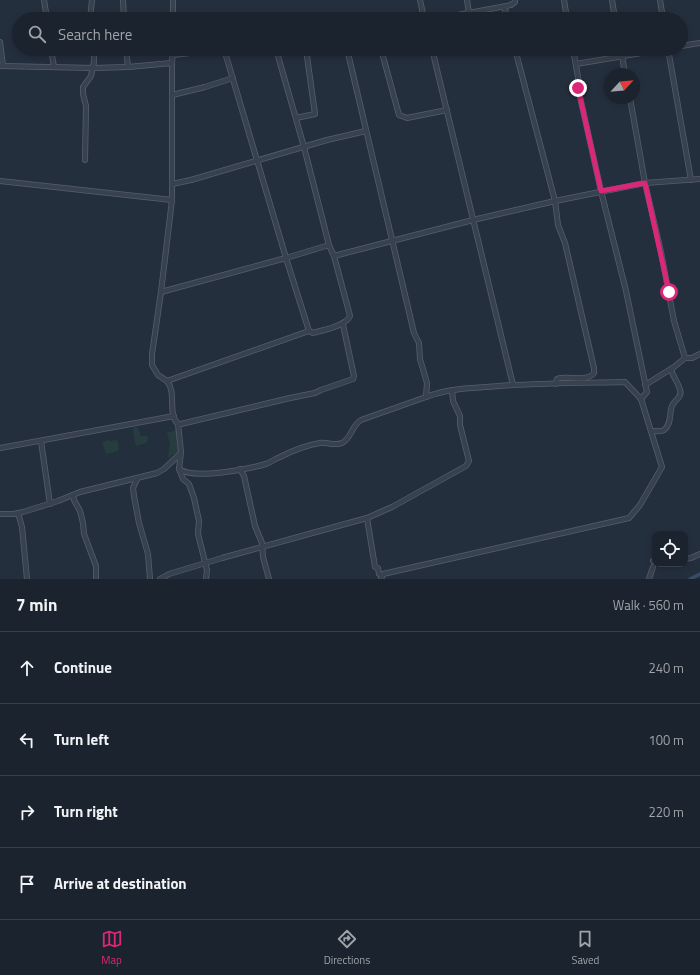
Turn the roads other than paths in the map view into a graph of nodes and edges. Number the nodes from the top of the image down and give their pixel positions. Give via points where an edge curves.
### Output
1 (44, 0) edge
2 (92, 0) edge
3 (123, 0) edge
4 (173, 0) edge
5 (420, 0) edge
6 (467, 0) edge
7 (515, 0) edge
8 (564, 0) edge
9 (612, 0) edge
10 (660, 0) edge
11 (504, 6) junction
12 (46, 12) edge
13 (91, 12) edge
14 (124, 12) edge
15 (173, 12) edge
16 (423, 12) edge
17 (469, 12) edge
18 (474, 12) edge
19 (506, 12) edge
20 (566, 12) edge
21 (614, 12) edge
22 (662, 12) edge
23 (0, 42) edge
24 (700, 43) edge
25 (688, 45) edge
26 (52, 56) edge
27 (94, 56) edge
28 (127, 56) edge
29 (173, 56) edge
30 (226, 56) edge
31 (278, 56) edge
32 (307, 56) edge
33 (349, 56) edge
34 (384, 56) edge
35 (434, 56) edge
36 (517, 56) edge
37 (574, 56) edge
38 (622, 56) joint
39 (669, 56) edge
40 (172, 63) junction
41 (576, 64) junction
42 (2, 66) edge
43 (54, 67) junction
44 (128, 67) junction
45 (93, 68) junction
46 (624, 68) edge
47 (232, 78) junction
48 (172, 95) junction
49 (631, 104) edge
50 (447, 110) junction
51 (296, 118) junction
52 (366, 131) junction
53 (304, 147) junction
54 (85, 160) dead end
55 (257, 161) junction
56 (700, 179) edge
57 (691, 180) junction
58 (0, 181) edge
59 (645, 183) junction
60 (172, 184) junction
61 (601, 191) junction
62 (172, 200) junction
63 (554, 201) junction
64 (473, 220) junction
65 (392, 241) junction
66 (329, 245) junction
67 (334, 256) junction
68 (286, 258) junction
69 (161, 292) junction
70 (343, 325) dead end
71 (309, 331) junction
72 (700, 354) edge
73 (685, 358) junction
74 (671, 369) junction
75 (167, 381) junction
76 (556, 384) junction
77 (513, 385) junction
78 (645, 385) junction
79 (452, 390) junction
80 (426, 397) junction
81 (641, 399) junction
82 (174, 416) junction
83 (178, 424) junction
84 (651, 431) junction
85 (41, 441) junction
86 (0, 448) edge
87 (180, 454) junction
88 (179, 469) junction
89 (240, 469) junction
90 (137, 479) junction
91 (73, 494) junction
92 (50, 504) junction
93 (18, 513) junction
94 (0, 514) edge
95 (367, 518) junction
96 (263, 546) junction
97 (700, 554) edge
98 (688, 558) edge
99 (206, 564) junction
100 (653, 567) dead end
101 (382, 578) edge
102 (28, 579) edge
103 (96, 579) edge
104 (150, 579) edge
105 (160, 579) edge
106 (206, 579) edge
107 (269, 579) edge
108 (649, 579) edge

1 - 12 street
2 - 13 street
3 - 14 street
4 - 15 street
5 - 16 street
6 - 17 street
7 - 11 street via 511,5
8 - 20 street
9 - 21 street
10 - 22 street
11 - 18 street
11 - 19 street
23 - 42 street
24 - 25 street
26 - 43 street
27 - 45 street
28 - 44 street
29 - 40 street
30 - 47 street
31 - 51 street
32 - 51 street via 315,114
33 - 52 street
34 - 50 street via 398,114 401,117 408,118
35 - 50 street
36 - 63 street
37 - 41 street
38 - 41 street
38 - 46 street
39 - 57 street
40 - 44 street
40 - 48 street
41 - 61 street via 578,88
42 - 43 street
43 - 45 street
44 - 45 street
45 - 54 street via 83,87 86,106
47 - 48 street
47 - 55 street
48 - 60 street
49 - 59 street
50 - 64 street
51 - 53 street
52 - 53 street
52 - 65 street
53 - 55 street
53 - 66 street
55 - 60 street
55 - 68 street
56 - 57 street
57 - 59 street
58 - 62 street
59 - 61 street
59 - 73 street via 674,321
60 - 62 street
61 - 63 street
61 - 78 street via 626,291
62 - 69 street
63 - 64 street
63 - 76 street via 594,373 589,377 559,378
64 - 65 street
64 - 77 street
65 - 67 street
65 - 80 street via 414,334 419,343 420,359 427,383
66 - 67 street
66 - 68 street
67 - 71 street via 349,320 313,333
68 - 69 street
68 - 71 street
69 - 75 street via 152,365 158,375
70 - 83 street via 353,379 315,394
71 - 75 street
72 - 73 street
73 - 74 street
74 - 78 street
74 - 84 street via 681,391 680,396 672,404 669,422 665,428 662,431
75 - 82 street via 173,400
76 - 77 street
76 - 81 street via 625,382
77 - 79 street
78 - 81 street via 647,392
79 - 80 street
79 - 95 street via 469,463 433,485
80 - 89 street via 357,423 340,444 321,443 287,453 266,464
81 - 84 street
82 - 83 street
82 - 85 street
83 - 87 street
84 - 101 street via 662,467 640,505 628,518 383,574
85 - 86 street
85 - 92 street
87 - 88 street
87 - 90 street via 164,469
88 - 89 street via 187,473 200,474
88 - 99 street via 194,498 199,521 198,534
89 - 96 street
90 - 91 street
90 - 104 street via 133,488 134,496 148,554
91 - 92 street
91 - 103 street via 96,566
92 - 93 street
93 - 94 street
93 - 102 street
95 - 96 street
95 - 101 street via 376,567
96 - 99 street
96 - 107 street
97 - 98 street
99 - 105 street
99 - 106 street
100 - 108 street

